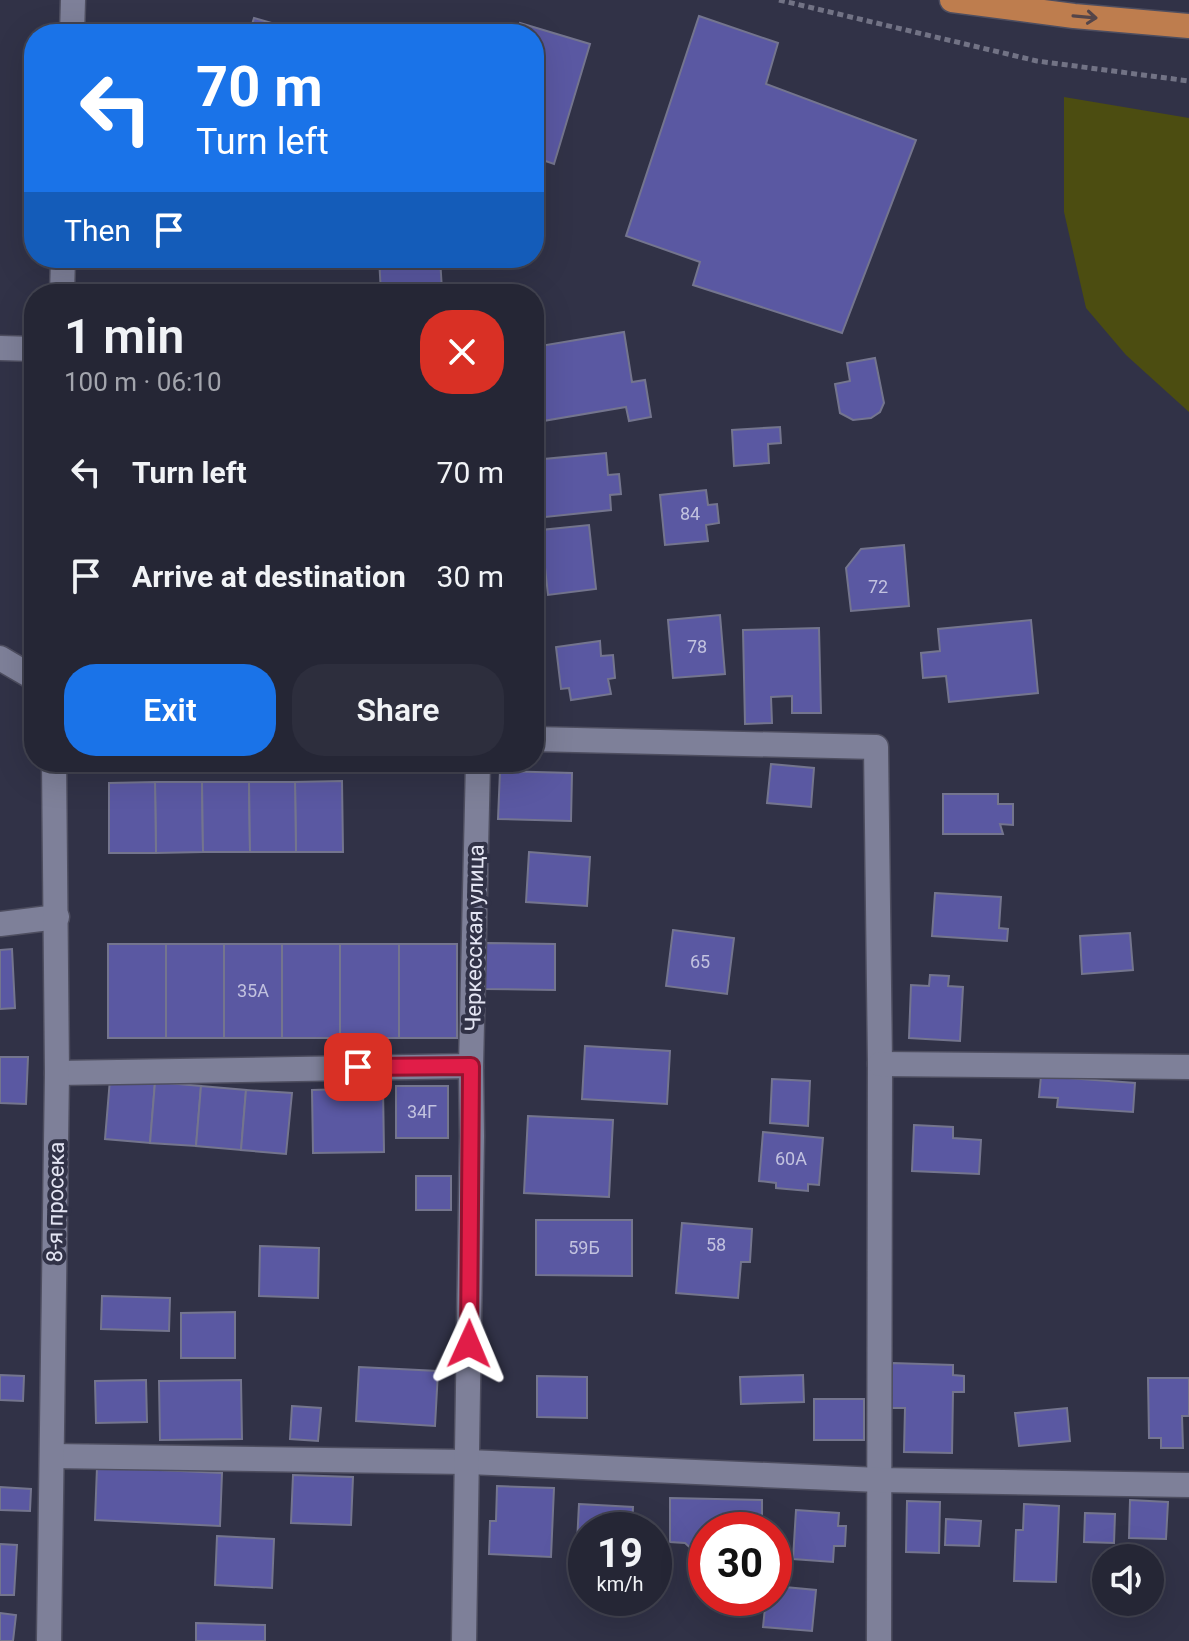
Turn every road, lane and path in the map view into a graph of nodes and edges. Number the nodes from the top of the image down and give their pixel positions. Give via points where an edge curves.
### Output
1 (73, 0) edge
2 (779, 0) edge
3 (952, 0) edge
4 (72, 24) edge
5 (1189, 26) edge
6 (1189, 81) edge
7 (0, 348) edge
8 (24, 349) edge
9 (0, 658) edge
10 (24, 672) edge
11 (544, 739) edge
12 (54, 772) edge
13 (478, 772) edge
14 (57, 917) junction
15 (0, 924) edge
16 (880, 1064) junction
17 (471, 1066) junction
18 (1189, 1067) edge
19 (57, 1073) junction
20 (52, 1456) junction
21 (468, 1462) junction
22 (879, 1480) junction
23 (1189, 1485) edge
24 (49, 1641) edge
25 (464, 1641) edge
26 (879, 1641) edge

1 - 4 street
2 - 6 path via 1037,61
3 -> 5 main road
7 - 8 street
9 - 10 street
11 - 16 street via 876,747
12 - 14 street, 8-я просека
13 - 17 street, Черкесская улица
14 - 15 street
14 - 19 street, 8-я просека
16 - 18 street
16 - 22 street
17 - 19 street
17 - 21 street, Черкесская улица
19 - 20 street, 8-я просека
20 - 21 street
20 - 24 street, 8-я просека
21 - 22 street
21 - 25 street, Черкесская улица
22 - 23 street
22 - 26 street

